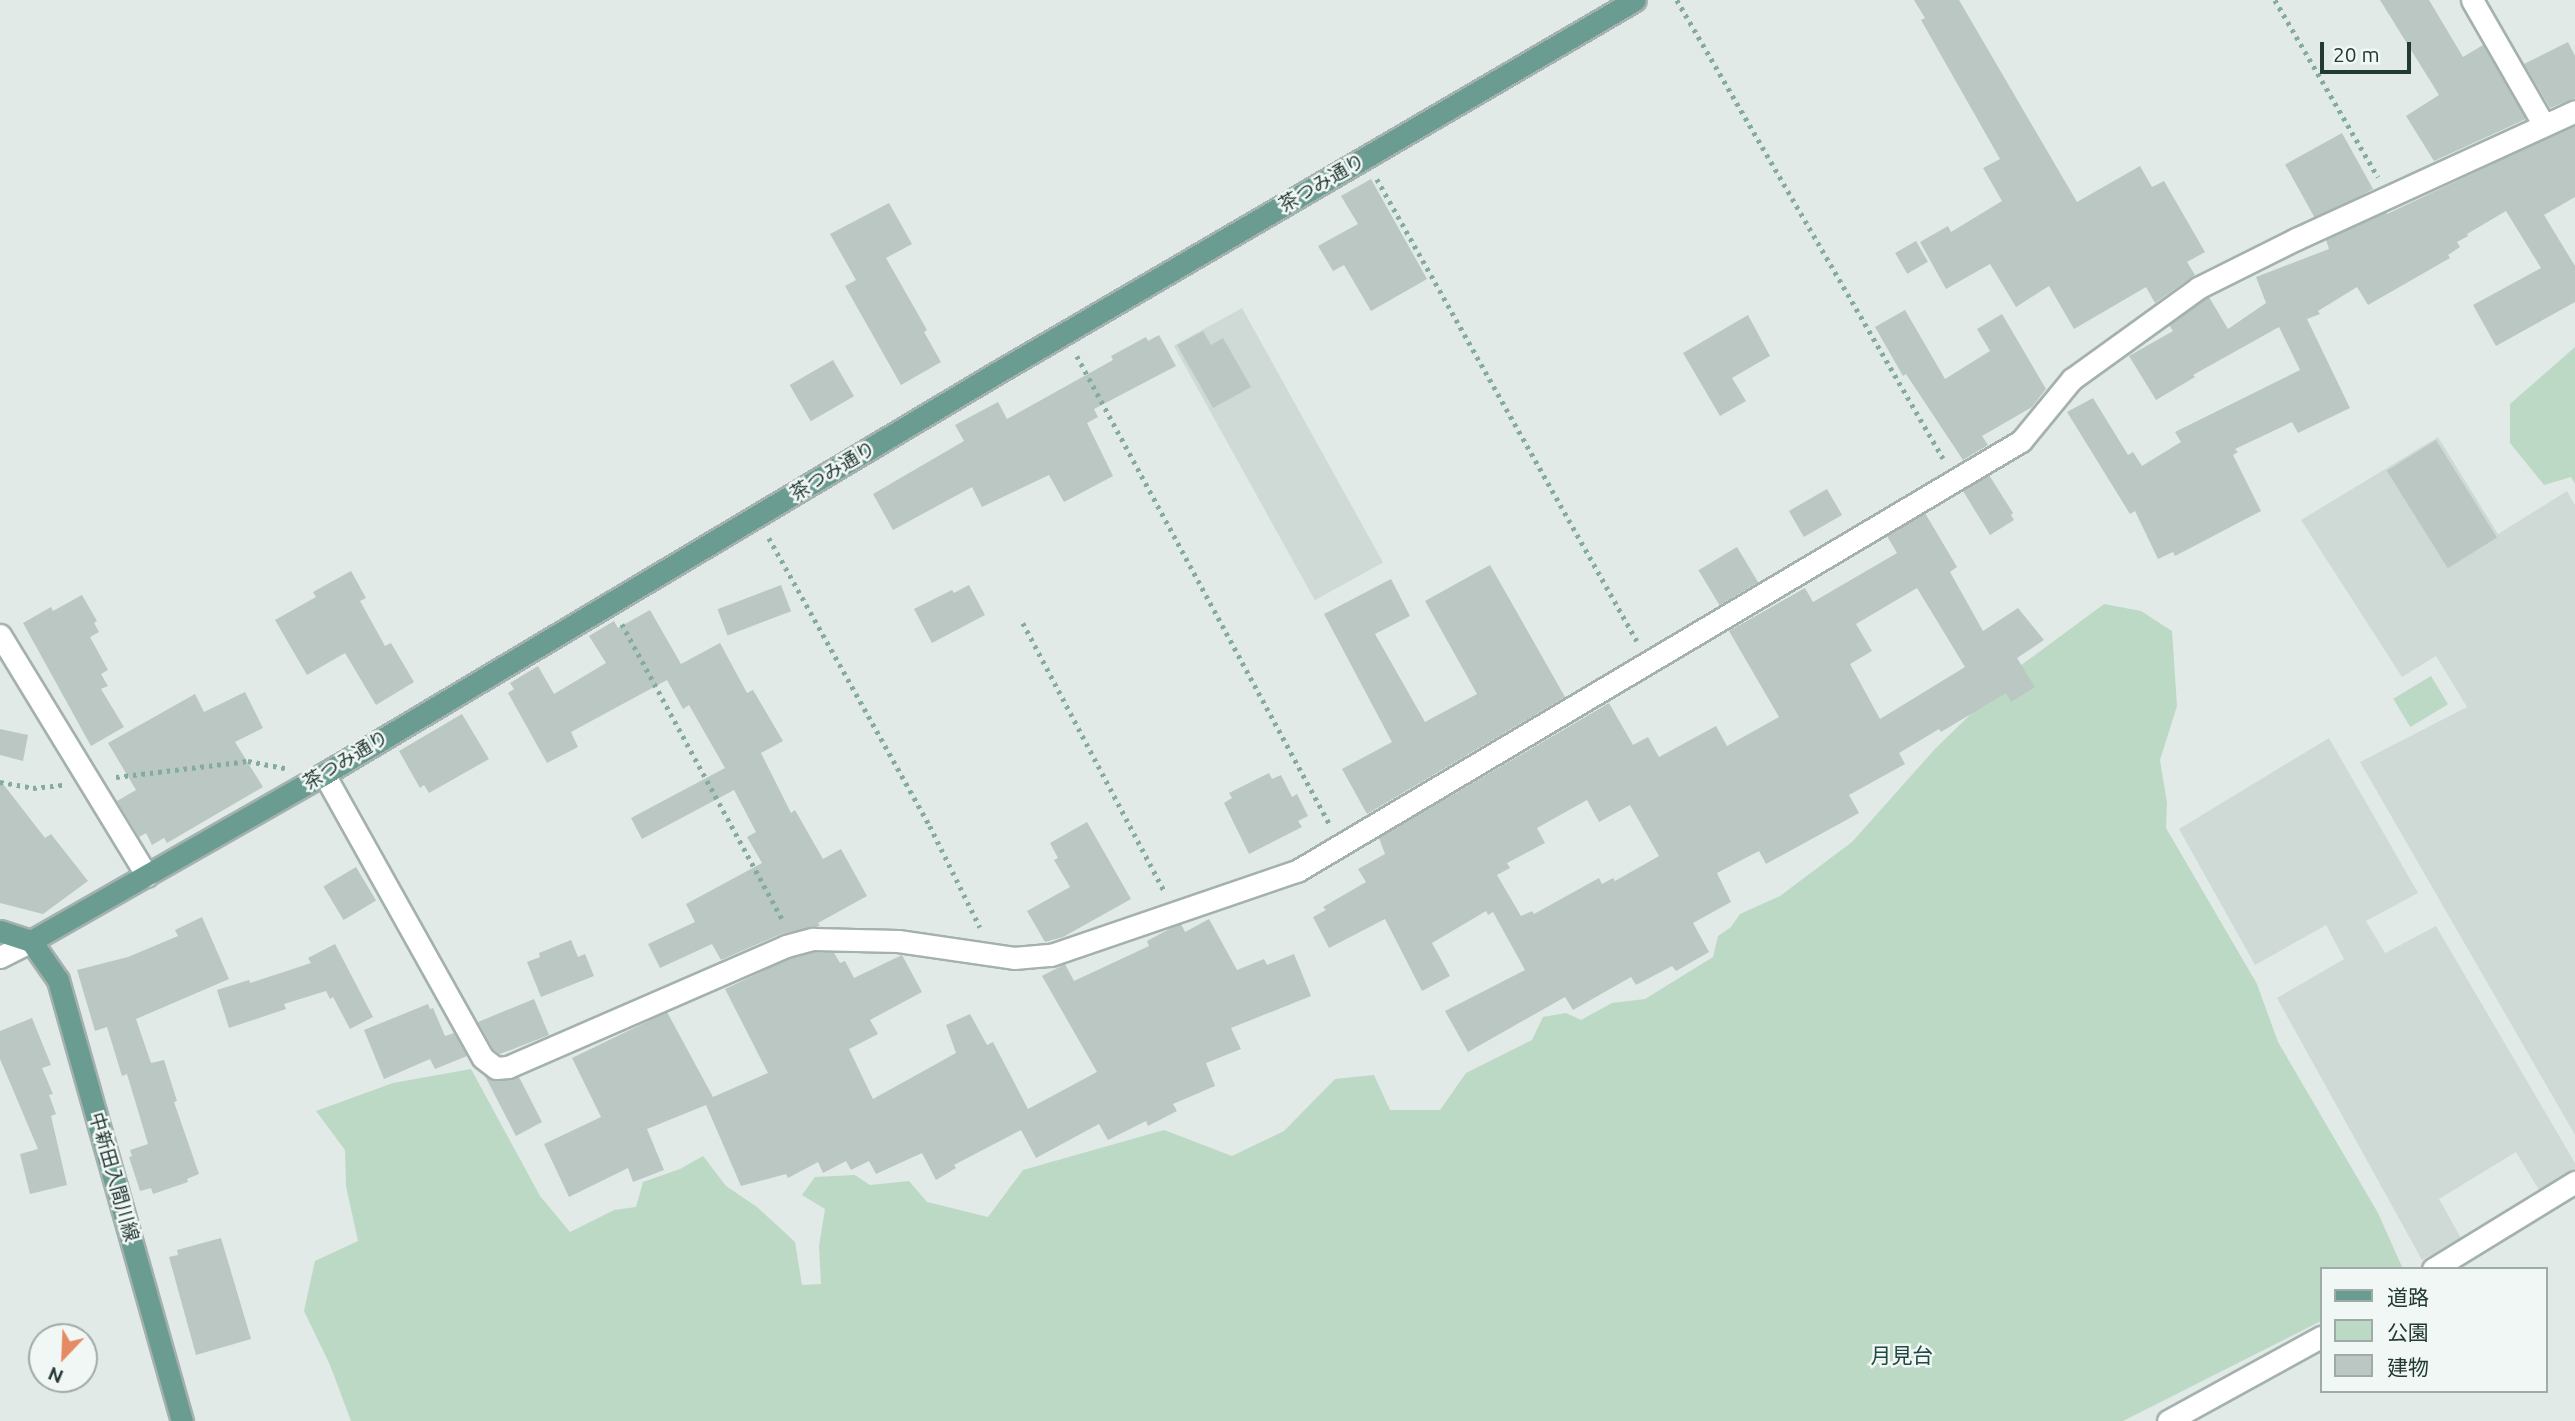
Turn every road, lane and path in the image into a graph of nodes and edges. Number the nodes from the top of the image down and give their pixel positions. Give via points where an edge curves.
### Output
1 (1635, 0) edge
2 (1677, 0) edge
3 (2275, 0) edge
4 (2472, 0) edge
5 (2575, 111) edge
6 (2544, 124) junction
7 (1364, 158) junction
8 (2389, 195) junction
9 (1065, 333) junction
10 (1955, 480) junction
11 (757, 516) junction
12 (610, 603) junction
13 (1023, 623) dead end
14 (0, 635) edge
15 (1649, 664) junction
16 (324, 774) junction
17 (0, 782) edge
18 (92, 782) junction
19 (1340, 845) junction
20 (147, 876) junction
21 (1176, 913) junction
22 (0, 931) edge
23 (31, 941) junction
24 (796, 943) junction
25 (998, 956) junction
26 (0, 957) edge
27 (2575, 1182) edge
28 (2436, 1267) edge
29 (2320, 1338) edge
30 (182, 1421) edge
31 (2168, 1421) edge

1 - 7 main road, 茶つみ通り
2 - 10 path
3 - 8 path
4 - 6 street
5 - 6 street
6 - 8 street
7 - 9 main road, 茶つみ通り
7 - 15 path
8 - 10 street via 2198,288 2072,379 2021,441
9 - 11 main road, 茶つみ通り
9 - 19 path
10 - 15 street
11 - 12 main road, 茶つみ通り
11 - 25 path
12 - 16 main road, 茶つみ通り
12 - 24 path
13 - 21 path
14 - 18 street
15 - 19 street
16 - 18 path via 248,761
16 - 20 main road, 茶つみ通り
16 - 24 street via 483,1058 496,1068 508,1067
17 - 18 path via 33,788
18 - 20 street
19 - 21 street via 1297,871
20 - 23 main road, 茶つみ通り
21 - 25 street via 1051,955
22 - 23 main road
23 - 26 street
23 - 30 main road, 中新田入間川線 via 58,980
24 - 25 street via 850,938 898,941
27 - 28 street
29 - 31 street

